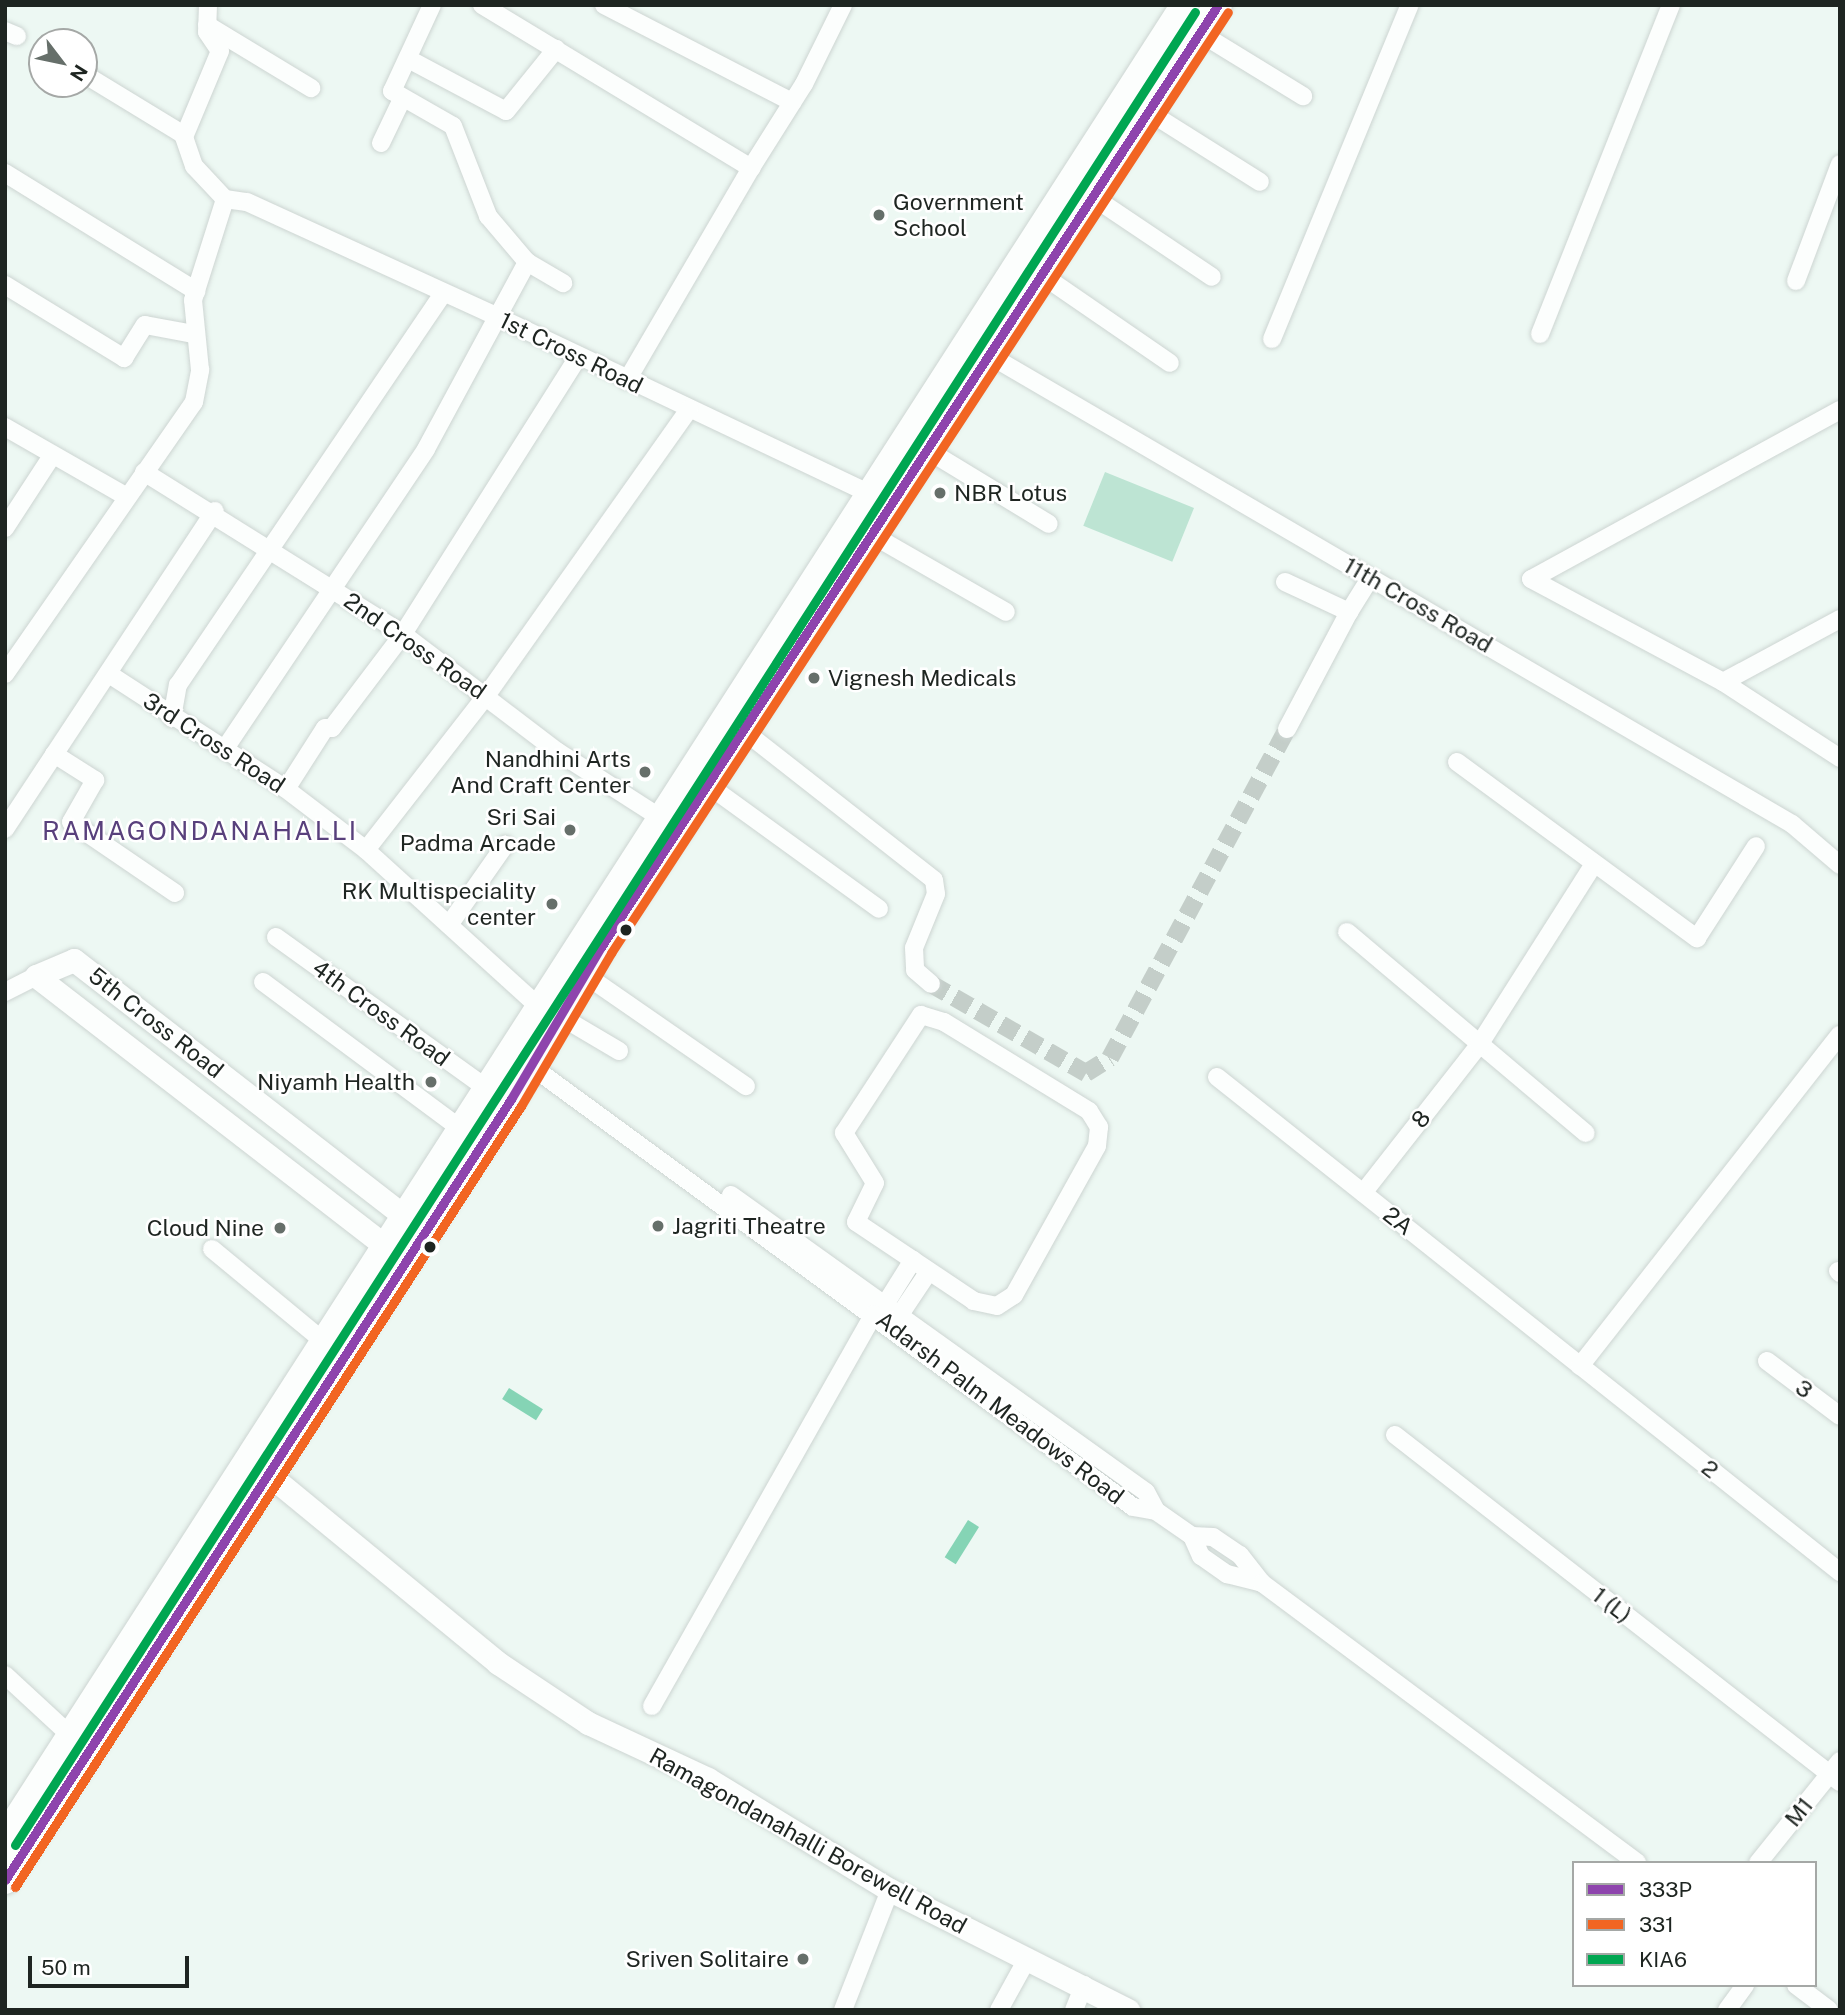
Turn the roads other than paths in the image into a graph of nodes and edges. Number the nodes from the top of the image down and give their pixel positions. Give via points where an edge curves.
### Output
1 (208, 5) edge
2 (432, 5) edge
3 (482, 5) edge
4 (604, 5) edge
5 (843, 5) edge
6 (1185, 5) edge
7 (1218, 5) edge
8 (1410, 5) edge
9 (1671, 5) edge
10 (208, 25) junction
11 (1200, 33) junction
12 (556, 49) junction
13 (414, 62) dead end
14 (98, 83) edge
15 (311, 88) dead end
16 (1303, 96) dead end
17 (402, 100) junction
18 (792, 102) junction
19 (1149, 112) junction
20 (184, 135) junction
21 (381, 144) dead end
22 (1840, 164) edge
23 (751, 167) junction
24 (5, 173) edge
25 (1260, 182) dead end
26 (1093, 197) junction
27 (225, 199) junction
28 (527, 262) junction
29 (1042, 275) junction
30 (1212, 278) dead end
31 (1796, 281) dead end
32 (562, 283) dead end
33 (5, 285) edge
34 (196, 291) junction
35 (442, 295) junction
36 (500, 318) junction
37 (194, 334) junction
38 (1540, 334) dead end
39 (1272, 339) dead end
40 (989, 355) junction
41 (579, 356) junction
42 (1170, 363) dead end
43 (627, 380) junction
44 (689, 410) junction
45 (1840, 410) edge
46 (5, 427) edge
47 (929, 451) junction
48 (52, 456) junction
49 (144, 472) junction
50 (870, 492) junction
51 (127, 498) junction
52 (894, 507) junction
53 (215, 511) junction
54 (1049, 524) dead end
55 (5, 528) edge
56 (874, 536) junction
57 (274, 549) junction
58 (1370, 578) junction
59 (1285, 582) dead end
60 (332, 588) junction
61 (1006, 612) dead end
62 (1349, 612) junction
63 (1840, 619) edge
64 (403, 634) junction
65 (5, 674) edge
66 (112, 676) junction
67 (1723, 682) junction
68 (486, 696) junction
69 (172, 718) junction
70 (1287, 729) tunnel mouth
71 (744, 731) junction
72 (224, 750) junction
73 (54, 754) junction
74 (1840, 758) edge
75 (1457, 762) dead end
76 (708, 785) junction
77 (286, 789) junction
78 (669, 823) junction
79 (5, 830) edge
80 (505, 845) dead end
81 (1756, 846) dead end
82 (366, 850) junction
83 (1594, 864) junction
84 (1840, 865) edge
85 (175, 894) dead end
86 (879, 909) dead end
87 (449, 925) junction
88 (1347, 932) dead end
89 (276, 937) dead end
90 (592, 941) junction
91 (584, 974) junction
92 (36, 976) junction
93 (263, 982) dead end
94 (931, 984) tunnel mouth
95 (5, 992) edge
96 (537, 1005) junction
97 (569, 1022) dead end
98 (1840, 1035) edge
99 (1479, 1045) junction
100 (619, 1051) dead end
101 (521, 1054) junction
102 (1217, 1077) dead end
103 (746, 1086) dead end
104 (486, 1088) junction
105 (461, 1129) junction
106 (1586, 1133) dead end
107 (1363, 1193) junction
108 (403, 1215) junction
109 (384, 1245) junction
110 (212, 1249) dead end
111 (913, 1260) junction
112 (929, 1271) junction
113 (887, 1310) junction
114 (322, 1340) junction
115 (1767, 1361) dead end
116 (1580, 1366) junction
117 (1840, 1416) edge
118 (1395, 1435) dead end
119 (268, 1474) junction
120 (1156, 1511) junction
121 (1840, 1572) edge
122 (5, 1675) edge
123 (652, 1706) dead end
124 (70, 1735) junction
125 (1836, 1773) edge
126 (5, 1838) edge
127 (1634, 1861) edge
128 (1760, 1861) edge
129 (5, 1880) edge
130 (890, 1890) junction
131 (1026, 1961) junction
132 (1084, 1985) junction
133 (1744, 1987) edge
134 (1799, 1987) edge
135 (843, 2010) edge
136 (999, 2010) edge
137 (1074, 2010) edge
138 (1128, 2010) edge
139 (1727, 2010) edge
140 (1829, 2010) edge

1 - 10 street
2 - 17 street via 391,83
3 - 12 street
4 - 18 street
5 - 18 street
6 - 50 main road
7 - 11 main road
8 - 39 street
9 - 38 street
10 - 15 street
10 - 20 street via 220,51
11 - 16 street
11 - 19 main road
12 - 13 street via 506,111
12 - 23 street
14 - 20 street
17 - 21 street
17 - 28 street via 457,131 488,216
18 - 23 street
19 - 25 street
19 - 26 main road
20 - 27 street via 194,166
22 - 31 street
23 - 43 street
24 - 34 street
26 - 29 main road
26 - 30 street
27 - 34 street
27 - 35 street, 1st Cross Road via 247,202
28 - 32 street
28 - 36 street
29 - 40 main road
29 - 42 street
33 - 37 street via 124,358 145,325
34 - 37 street
35 - 36 street, 1st Cross Road
35 - 57 street
36 - 41 street, 1st Cross Road
36 - 60 street via 426,449
37 - 49 street via 200,370 194,402
40 - 47 main road
40 - 58 street, 11th Cross Road
41 - 43 street, 1st Cross Road
41 - 64 street
43 - 44 street, 1st Cross Road
44 - 50 street, 1st Cross Road
44 - 68 street
45 - 67 street via 1531,579
46 - 48 street
47 - 52 main road
47 - 54 street
48 - 51 street
48 - 55 street
49 - 51 street
49 - 53 street, 2nd Cross Road
50 - 52 street, 1st Cross Road
50 - 78 main road
51 - 65 street
52 - 56 main road
53 - 57 street, 2nd Cross Road
53 - 66 street
56 - 61 street
56 - 71 main road
57 - 60 street, 2nd Cross Road
57 - 69 street via 177,685
58 - 62 street
58 - 84 street, 11th Cross Road via 1792,824
59 - 62 street
60 - 64 street, 2nd Cross Road
60 - 72 street
62 - 70 street
63 - 67 street
64 - 68 street, 2nd Cross Road
64 - 77 street via 332,728 325,728
66 - 69 street, 3rd Cross Road
66 - 73 street
67 - 74 street
68 - 78 street, 2nd Cross Road via 558,752
68 - 82 street
69 - 72 street, 3rd Cross Road
71 - 76 main road
71 - 94 street via 934,880 936,894 914,948 915,970
72 - 77 street, 3rd Cross Road
73 - 79 street
73 - 85 street via 95,780 71,822
75 - 83 street
76 - 78 main road
76 - 86 street
77 - 82 street, 3rd Cross Road
78 - 90 main road
80 - 87 street
81 - 83 street via 1697,938
82 - 87 street, 3rd Cross Road
83 - 99 street, 8
87 - 96 street, 3rd Cross Road
88 - 99 street
89 - 104 street, 4th Cross Road
90 - 91 main road
90 - 96 main road
91 - 101 main road
91 - 103 street
92 - 95 street, 5th Cross Road
92 - 108 street, 5th Cross Road via 74,960
92 - 109 street, 5th Cross Road
93 - 105 street
96 - 101 main road
97 - 100 street
98 - 116 street
99 - 106 street
99 - 107 street, 8
101 - 104 main road
101 - 113 street, Adarsh Palm Meadows Road
101 - 119 main road
102 - 107 street, 2A
104 - 105 main road
105 - 108 main road
107 - 116 street, 2A
108 - 109 main road
109 - 114 main road
110 - 114 street
111 - 112 street
111 - 112 street via 856,1222 875,1183 844,1133 921,1015 944,1022 1089,1111 1099,1127 1097,1146 1014,1295 997,1306 974,1301
111 - 113 street
112 - 113 street
113 - 120 street, Adarsh Palm Meadows Road via 1146,1492
113 - 120 street, Adarsh Palm Meadows Road via 1133,1507
113 - 123 street
114 - 124 main road
115 - 117 street, 3
116 - 121 street, 2
118 - 125 street, 1 (L)
119 - 129 main road
119 - 130 street, Ramagondanahalli Borewell Road via 498,1662 587,1723 708,1779
120 - 127 street via 1192,1536 1213,1537 1231,1549 1262,1583
122 - 124 street
124 - 126 main road
125 - 128 street, M1
130 - 131 street, Ramagondanahalli Borewell Road
130 - 135 street
131 - 132 street, Ramagondanahalli Borewell Road
131 - 136 street
132 - 137 street
132 - 138 street, Ramagondanahalli Borewell Road
133 - 139 street
134 - 140 street

